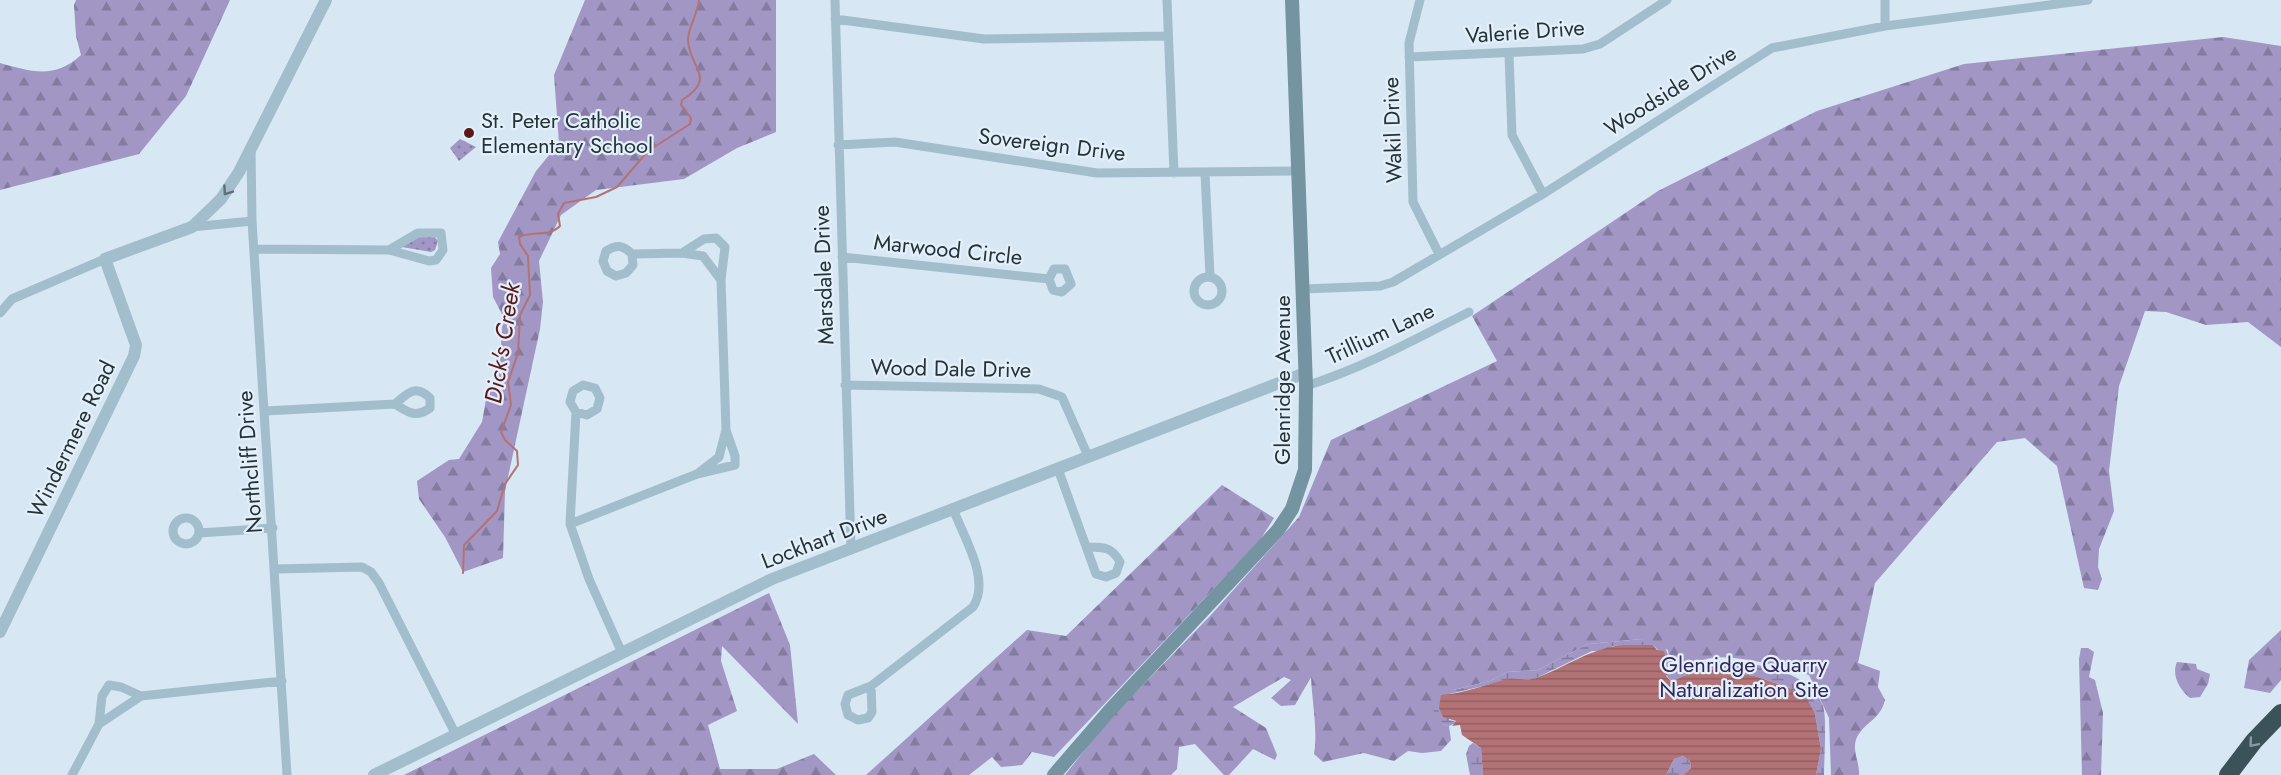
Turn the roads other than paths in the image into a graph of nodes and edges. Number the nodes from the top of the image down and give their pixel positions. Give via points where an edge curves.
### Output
1 (326, 0) edge
2 (835, 0) edge
3 (1167, 0) edge
4 (1292, 0) edge
5 (1420, 0) edge
6 (1667, 0) edge
7 (1885, 0) edge
8 (2080, 0) edge
9 (2088, 0) edge
10 (836, 19) junction
11 (1885, 26) junction
12 (1168, 36) junction
13 (1509, 54) junction
14 (1409, 57) junction
15 (838, 145) junction
16 (251, 147) junction
17 (1298, 171) junction
18 (1174, 173) junction
19 (1205, 173) junction
20 (1543, 194) junction
21 (252, 221) junction
22 (192, 227) junction
23 (255, 249) junction
24 (389, 250) junction
25 (682, 253) junction
26 (632, 254) dead end
27 (1439, 254) junction
28 (842, 257) junction
29 (105, 259) junction
30 (1210, 276) dead end
31 (1049, 279) dead end
32 (721, 280) junction
33 (1303, 289) junction
34 (0, 312) edge
35 (1469, 312) dead end
36 (1305, 380) junction
37 (845, 385) junction
38 (395, 404) dead end
39 (266, 411) junction
40 (576, 412) dead end
41 (726, 430) junction
42 (1089, 456) junction
43 (1058, 469) junction
44 (697, 474) junction
45 (954, 511) junction
46 (570, 524) junction
47 (273, 528) junction
48 (199, 533) dead end
49 (1088, 547) dead end
50 (851, 549) junction
51 (276, 569) junction
52 (0, 632) edge
53 (622, 653) junction
54 (282, 681) junction
55 (871, 686) dead end
56 (141, 696) junction
57 (2281, 713) edge
58 (99, 724) junction
59 (456, 735) junction
60 (72, 775) edge
61 (287, 775) edge
62 (374, 775) edge
63 (1054, 775) edge
64 (2228, 775) edge

1 - 16 street
2 - 10 street, Marsdale Drive
3 - 12 street
4 - 17 main road, Glenridge Avenue
5 - 14 street, Wakil Drive
6 - 13 street, Valerie Drive via 1600,44 1583,49
7 - 11 street
8 - 9 street, Woodside Drive
8 - 11 street, Woodside Drive
10 - 12 street via 984,39
10 - 15 street, Marsdale Drive
11 - 20 street, Woodside Drive via 1772,48
12 - 18 street
13 - 14 street, Valerie Drive
13 - 20 street via 1512,135
14 - 27 street, Wakil Drive via 1413,202
15 - 18 street, Sovereign Drive via 895,142 1097,173
15 - 28 street, Marsdale Drive
16 - 21 street, Northcliff Drive
16 -> 22 street via 227,190
17 - 19 street, Sovereign Drive
17 - 33 main road, Glenridge Avenue
18 - 19 street, Sovereign Drive
19 - 30 street
20 - 27 street, Woodside Drive
21 - 22 street
21 - 23 street, Northcliff Drive
22 - 29 street
23 - 24 street
23 - 39 street, Northcliff Drive
24 - 24 street via 418,233 441,233 443,249 436,260
25 - 26 street
25 - 32 street via 703,256
25 - 32 street via 704,239 721,241
27 - 33 street, Woodside Drive via 1380,286
28 - 31 street, Marwood Circle
28 - 37 street, Marsdale Drive
29 - 34 street via 12,299
29 - 52 street, Windermere Road via 136,345 134,356
32 - 41 street
33 - 36 main road, Glenridge Avenue
35 - 36 street, Trillium Lane via 1383,355
36 - 42 street, Lockhart Drive
36 - 63 main road, Glenridge Avenue via 1305,471 1292,509 1278,530
37 - 42 street, Wood Dale Drive via 1054,392 1062,397
37 - 50 street, Marsdale Drive
38 - 39 street
39 - 47 street, Northcliff Drive
40 - 46 street
41 - 44 street via 719,457
41 - 44 street via 735,465
42 - 43 street, Lockhart Drive
43 - 45 street, Lockhart Drive
43 - 49 street
44 - 46 street
45 - 50 street, Lockhart Drive
45 - 55 street via 980,580 980,597 973,607
46 - 53 street
47 - 48 street
47 - 51 street, Northcliff Drive
50 - 53 street, Lockhart Drive via 772,579
51 - 54 street, Northcliff Drive
51 - 59 street via 362,567 371,572
53 - 59 street, Lockhart Drive
54 - 56 street
54 - 61 street, Northcliff Drive
56 - 58 street
56 - 58 street via 109,685 102,696
57 -> 64 highway via 2253,741
58 - 60 street
59 - 62 street, Lockhart Drive

